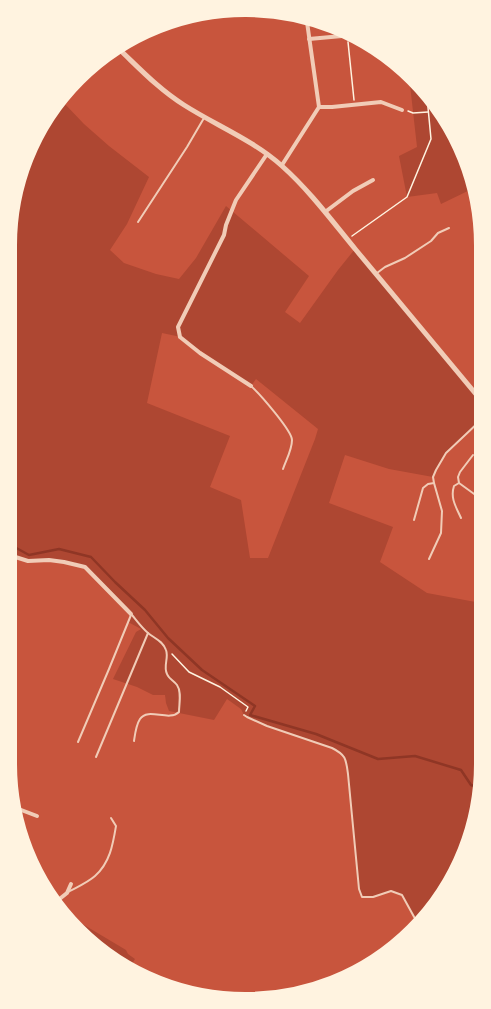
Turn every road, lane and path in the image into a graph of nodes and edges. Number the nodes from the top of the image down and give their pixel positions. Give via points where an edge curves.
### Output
1 (306, 24) edge
2 (340, 37) edge
3 (309, 39) junction
4 (348, 41) edge
5 (122, 52) edge
6 (354, 105) junction
7 (428, 105) edge
8 (319, 107) junction
9 (402, 110) joint
10 (428, 112) junction
11 (205, 117) junction
12 (267, 154) junction
13 (282, 165) junction
14 (373, 180) dead end
15 (325, 212) junction
16 (138, 222) dead end
17 (449, 228) dead end
18 (348, 240) junction
19 (376, 273) junction
20 (252, 386) joint
21 (475, 393) edge
22 (475, 426) edge
23 (473, 455) dead end
24 (282, 469) dead end
25 (434, 483) junction
26 (460, 483) junction
27 (475, 494) edge
28 (461, 518) dead end
29 (414, 520) dead end
30 (16, 557) edge
31 (429, 559) dead end
32 (131, 614) junction
33 (148, 633) junction
34 (165, 647) junction
35 (244, 715) joint
36 (134, 741) dead end
37 (78, 742) dead end
38 (96, 757) dead end
39 (20, 810) edge
40 (38, 816) dead end
41 (111, 818) dead end
42 (71, 884) dead end
43 (67, 893) junction
44 (60, 899) edge
45 (415, 918) edge

1 - 3 street
2 - 3 street
3 - 8 street
4 - 6 path
5 - 11 street via 162,89
6 - 8 street
6 - 9 street via 381,102
7 - 10 path
8 - 13 street
9 - 10 path via 413,113
10 - 18 path via 431,139 407,197
11 - 12 street
11 - 16 lane
12 - 13 street
12 - 20 street via 236,200 224,235 178,327 180,337 200,353
13 - 15 street
14 - 15 street
15 - 18 street
17 - 19 lane via 438,233 431,241 405,258
18 - 19 street
19 - 21 street
20 - 24 lane via 292,438 292,447
22 - 25 lane via 446,453 433,477
23 - 26 lane via 460,472
25 - 29 lane via 423,488
25 - 31 lane via 442,511 441,533
26 - 27 lane
26 - 28 lane via 454,486 452,495
30 - 32 street via 28,561 64,562 85,568
32 - 33 lane
32 - 37 lane
33 - 34 lane
33 - 38 lane
34 - 35 path via 190,672 220,687 248,707
34 - 36 lane via 166,673 179,688 179,712 172,716 143,715 139,720
35 - 45 lane via 341,753 347,762 359,889 362,896 373,897 391,891 402,895
39 - 40 street
41 - 43 lane via 116,826 109,857 95,876
42 - 43 street
43 - 44 street

